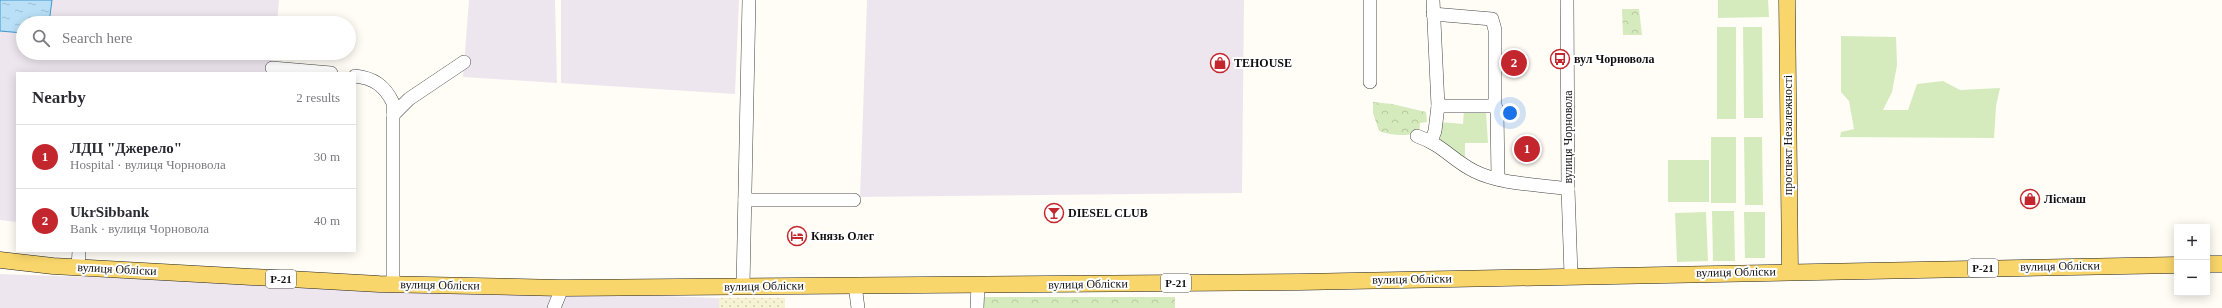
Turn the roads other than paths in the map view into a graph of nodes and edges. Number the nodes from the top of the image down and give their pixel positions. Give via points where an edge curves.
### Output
1 (749, 0) edge
2 (1370, 0) edge
3 (1433, 0) edge
4 (1568, 0) edge
5 (1787, 0) edge
6 (1433, 14) junction
7 (464, 62) dead end
8 (272, 68) dead end
9 (319, 72) edge
10 (356, 76) edge
11 (1370, 82) dead end
12 (1438, 106) junction
13 (1495, 106) junction
14 (393, 115) junction
15 (1417, 136) dead end
16 (1431, 141) junction
17 (1498, 179) junction
18 (1568, 189) junction
19 (745, 200) junction
20 (854, 200) dead end
21 (79, 259) edge
22 (0, 260) edge
23 (2210, 264) edge
24 (2222, 264) edge
25 (2174, 265) edge
26 (1790, 271) junction
27 (1571, 275) junction
28 (393, 284) junction
29 (855, 285) junction
30 (978, 285) junction
31 (743, 286) junction
32 (562, 288) junction
33 (554, 308) edge
34 (858, 308) edge
35 (977, 308) edge

1 - 19 street
2 - 11 street
3 - 6 street
4 - 18 street, вулиця Чорновола
5 - 26 main road, проспект Незалежності
6 - 12 street
6 - 13 street via 1492,19 1495,30
7 - 14 street via 409,99
8 - 9 street
10 - 14 street via 370,78 387,91 393,103
12 - 13 street
12 - 16 street
13 - 17 street
14 - 28 street
15 - 16 street
16 - 17 street via 1475,172
17 - 18 street
18 - 27 street, вулиця Чорновола
19 - 20 street
19 - 31 street
21 - 22 main road, вулиця Обліски / Р-21
21 - 28 main road, вулиця Обліски / Р-21
23 - 24 main road
25 - 26 main road, вулиця Обліски / Р-21
26 - 27 main road, вулиця Обліски / Р-21
27 - 30 main road, вулиця Обліски / Р-21 via 1300,282
28 - 32 main road, вулиця Обліски / Р-21
29 - 30 main road, вулиця Обліски / Р-21
29 - 31 main road, вулиця Обліски / Р-21
29 - 34 street
30 - 35 street
31 - 32 main road, вулиця Обліски / Р-21
32 - 33 street

